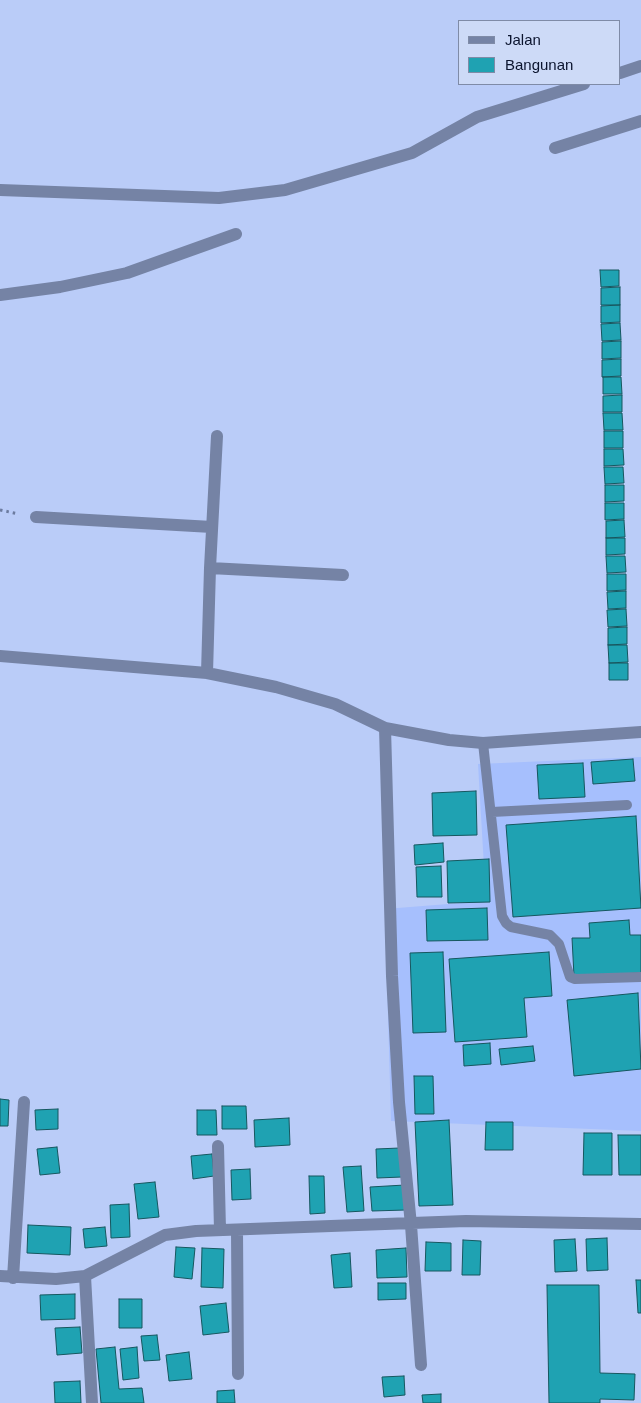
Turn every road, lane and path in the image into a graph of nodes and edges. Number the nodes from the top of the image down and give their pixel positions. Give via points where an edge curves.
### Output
1 (641, 66) edge
2 (621, 73) edge
3 (581, 85) edge
4 (641, 122) edge
5 (555, 148) dead end
6 (0, 190) edge
7 (236, 234) dead end
8 (0, 295) edge
9 (218, 436) dead end
10 (36, 518) dead end
11 (212, 527) junction
12 (210, 568) junction
13 (343, 575) dead end
14 (0, 656) edge
15 (208, 673) junction
16 (385, 728) junction
17 (641, 732) edge
18 (483, 743) junction
19 (628, 805) dead end
20 (492, 812) junction
21 (641, 977) edge
22 (24, 1102) dead end
23 (218, 1146) dead end
24 (411, 1224) junction
25 (641, 1224) edge
26 (220, 1230) junction
27 (237, 1230) junction
28 (0, 1276) edge
29 (86, 1276) junction
30 (13, 1278) junction
31 (420, 1365) dead end
32 (238, 1374) dead end
33 (92, 1403) edge

1 - 2 street
3 - 6 street via 477,116 412,153 285,190 219,198
4 - 5 street
7 - 8 street via 127,272 60,287
9 - 11 street
10 - 11 street
11 - 12 street
12 - 13 street
12 - 15 street
14 - 15 street
15 - 16 street via 276,686 335,704
16 - 18 street
16 - 24 street via 399,1102
17 - 18 street
18 - 20 lane
19 - 20 lane
20 - 21 lane via 502,916 506,924 550,935 559,944 570,977 575,979
22 - 30 street
23 - 26 street
24 - 25 street via 466,1221
24 - 27 street
24 - 31 street
26 - 27 street
26 - 29 street via 165,1235
27 - 32 street
28 - 30 street
29 - 30 street
29 - 33 street

